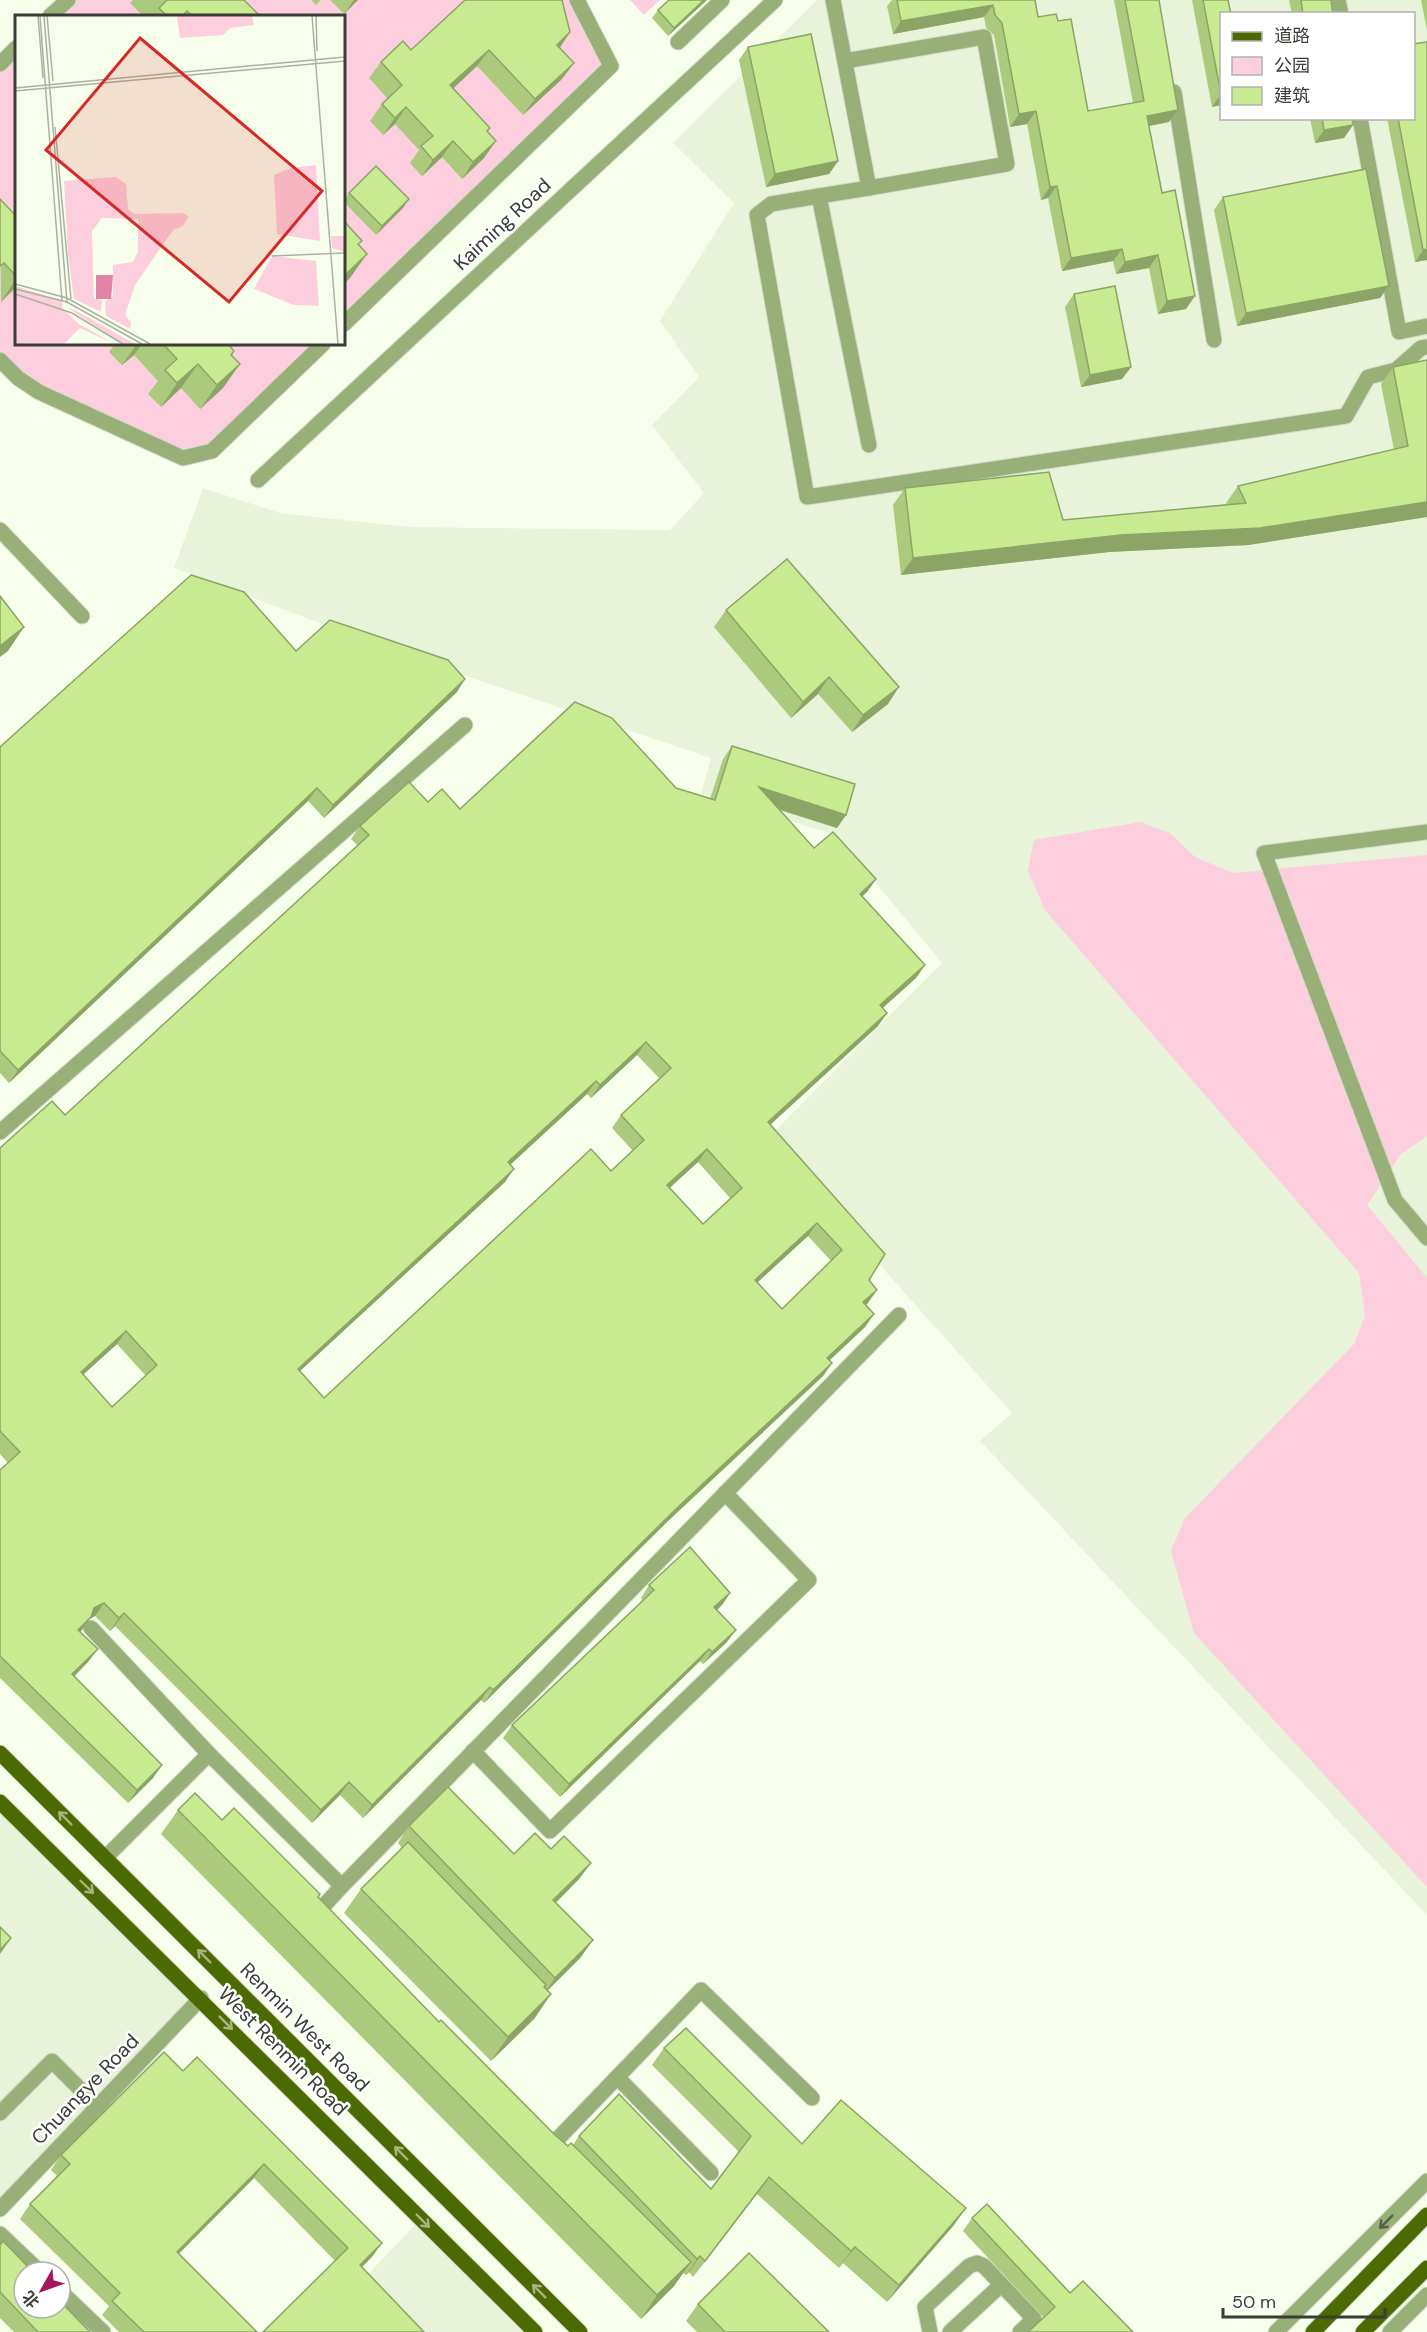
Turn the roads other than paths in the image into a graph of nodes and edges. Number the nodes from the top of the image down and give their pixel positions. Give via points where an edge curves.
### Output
1 (68, 0) edge
2 (577, 0) edge
3 (722, 0) edge
4 (775, 0) edge
5 (833, 0) edge
6 (52, 15) edge
7 (678, 42) dead end
8 (15, 49) edge
9 (844, 61) junction
10 (0, 64) edge
11 (1172, 82) edge
12 (1360, 120) edge
13 (869, 188) junction
14 (819, 196) junction
15 (345, 323) edge
16 (1427, 327) edge
17 (1214, 340) dead end
18 (322, 345) edge
19 (1427, 347) edge
20 (0, 360) edge
21 (869, 445) dead end
22 (258, 480) dead end
23 (0, 530) edge
24 (82, 616) dead end
25 (465, 725) dead end
26 (1427, 832) edge
27 (0, 1132) edge
28 (1427, 1238) edge
29 (899, 1315) dead end
30 (725, 1493) junction
31 (91, 1628) edge
32 (473, 1751) junction
33 (0, 1753) edge
34 (209, 1754) junction
35 (0, 1802) edge
36 (105, 1858) junction
37 (342, 1886) junction
38 (335, 1929) edge
39 (201, 1998) junction
40 (616, 2077) junction
41 (812, 2098) dead end
42 (98, 2107) junction
43 (0, 2114) edge
44 (549, 2147) edge
45 (711, 2173) dead end
46 (1427, 2181) edge
47 (0, 2209) edge
48 (1427, 2215) edge
49 (0, 2234) edge
50 (27, 2260) edge
51 (1427, 2268) edge
52 (1001, 2285) junction
53 (1427, 2295) edge
54 (72, 2302) edge
55 (103, 2332) edge
56 (535, 2332) edge
57 (580, 2332) edge
58 (930, 2332) edge
59 (950, 2332) edge
60 (1020, 2332) edge
61 (1276, 2332) edge
62 (1313, 2332) edge
63 (1363, 2332) edge
64 (1390, 2332) edge

1 - 6 street
2 - 15 street via 611,66
3 - 7 street
4 - 22 street, Kaiming Road
5 - 9 street
8 - 10 street
9 - 13 street
9 - 13 street via 984,37 1007,164
11 - 17 street
12 - 16 street via 1399,332
13 - 14 street
14 - 19 street via 771,204 757,215 807,497 1346,416 1368,377 1396,370
14 - 21 street
18 - 20 street via 212,451 183,458 39,392
23 - 24 street
25 - 27 street
26 - 28 street via 1264,853 1395,1200
29 - 30 street
30 - 32 street
30 - 32 street via 808,1580 550,1831
31 - 34 street
32 - 37 street via 387,1848
36 -> 33 main road, Renmin West Road
34 - 36 street
34 - 37 street
35 -> 39 main road, West Renmin Road
57 -> 36 main road, Renmin West Road
37 - 38 street via 318,1912
39 - 42 street, Chuangye Road
39 -> 56 main road, West Renmin Road
40 - 41 street via 701,1990
40 - 44 street
40 - 45 street
42 - 43 street via 52,2061
42 - 47 street, Chuangye Road
46 -> 61 street
48 - 62 main road
49 - 50 street
51 - 63 main road
52 - 58 street via 984,2266 969,2266 925,2307
52 - 59 street
52 - 60 street via 1034,2319
53 - 64 street
54 - 55 street

